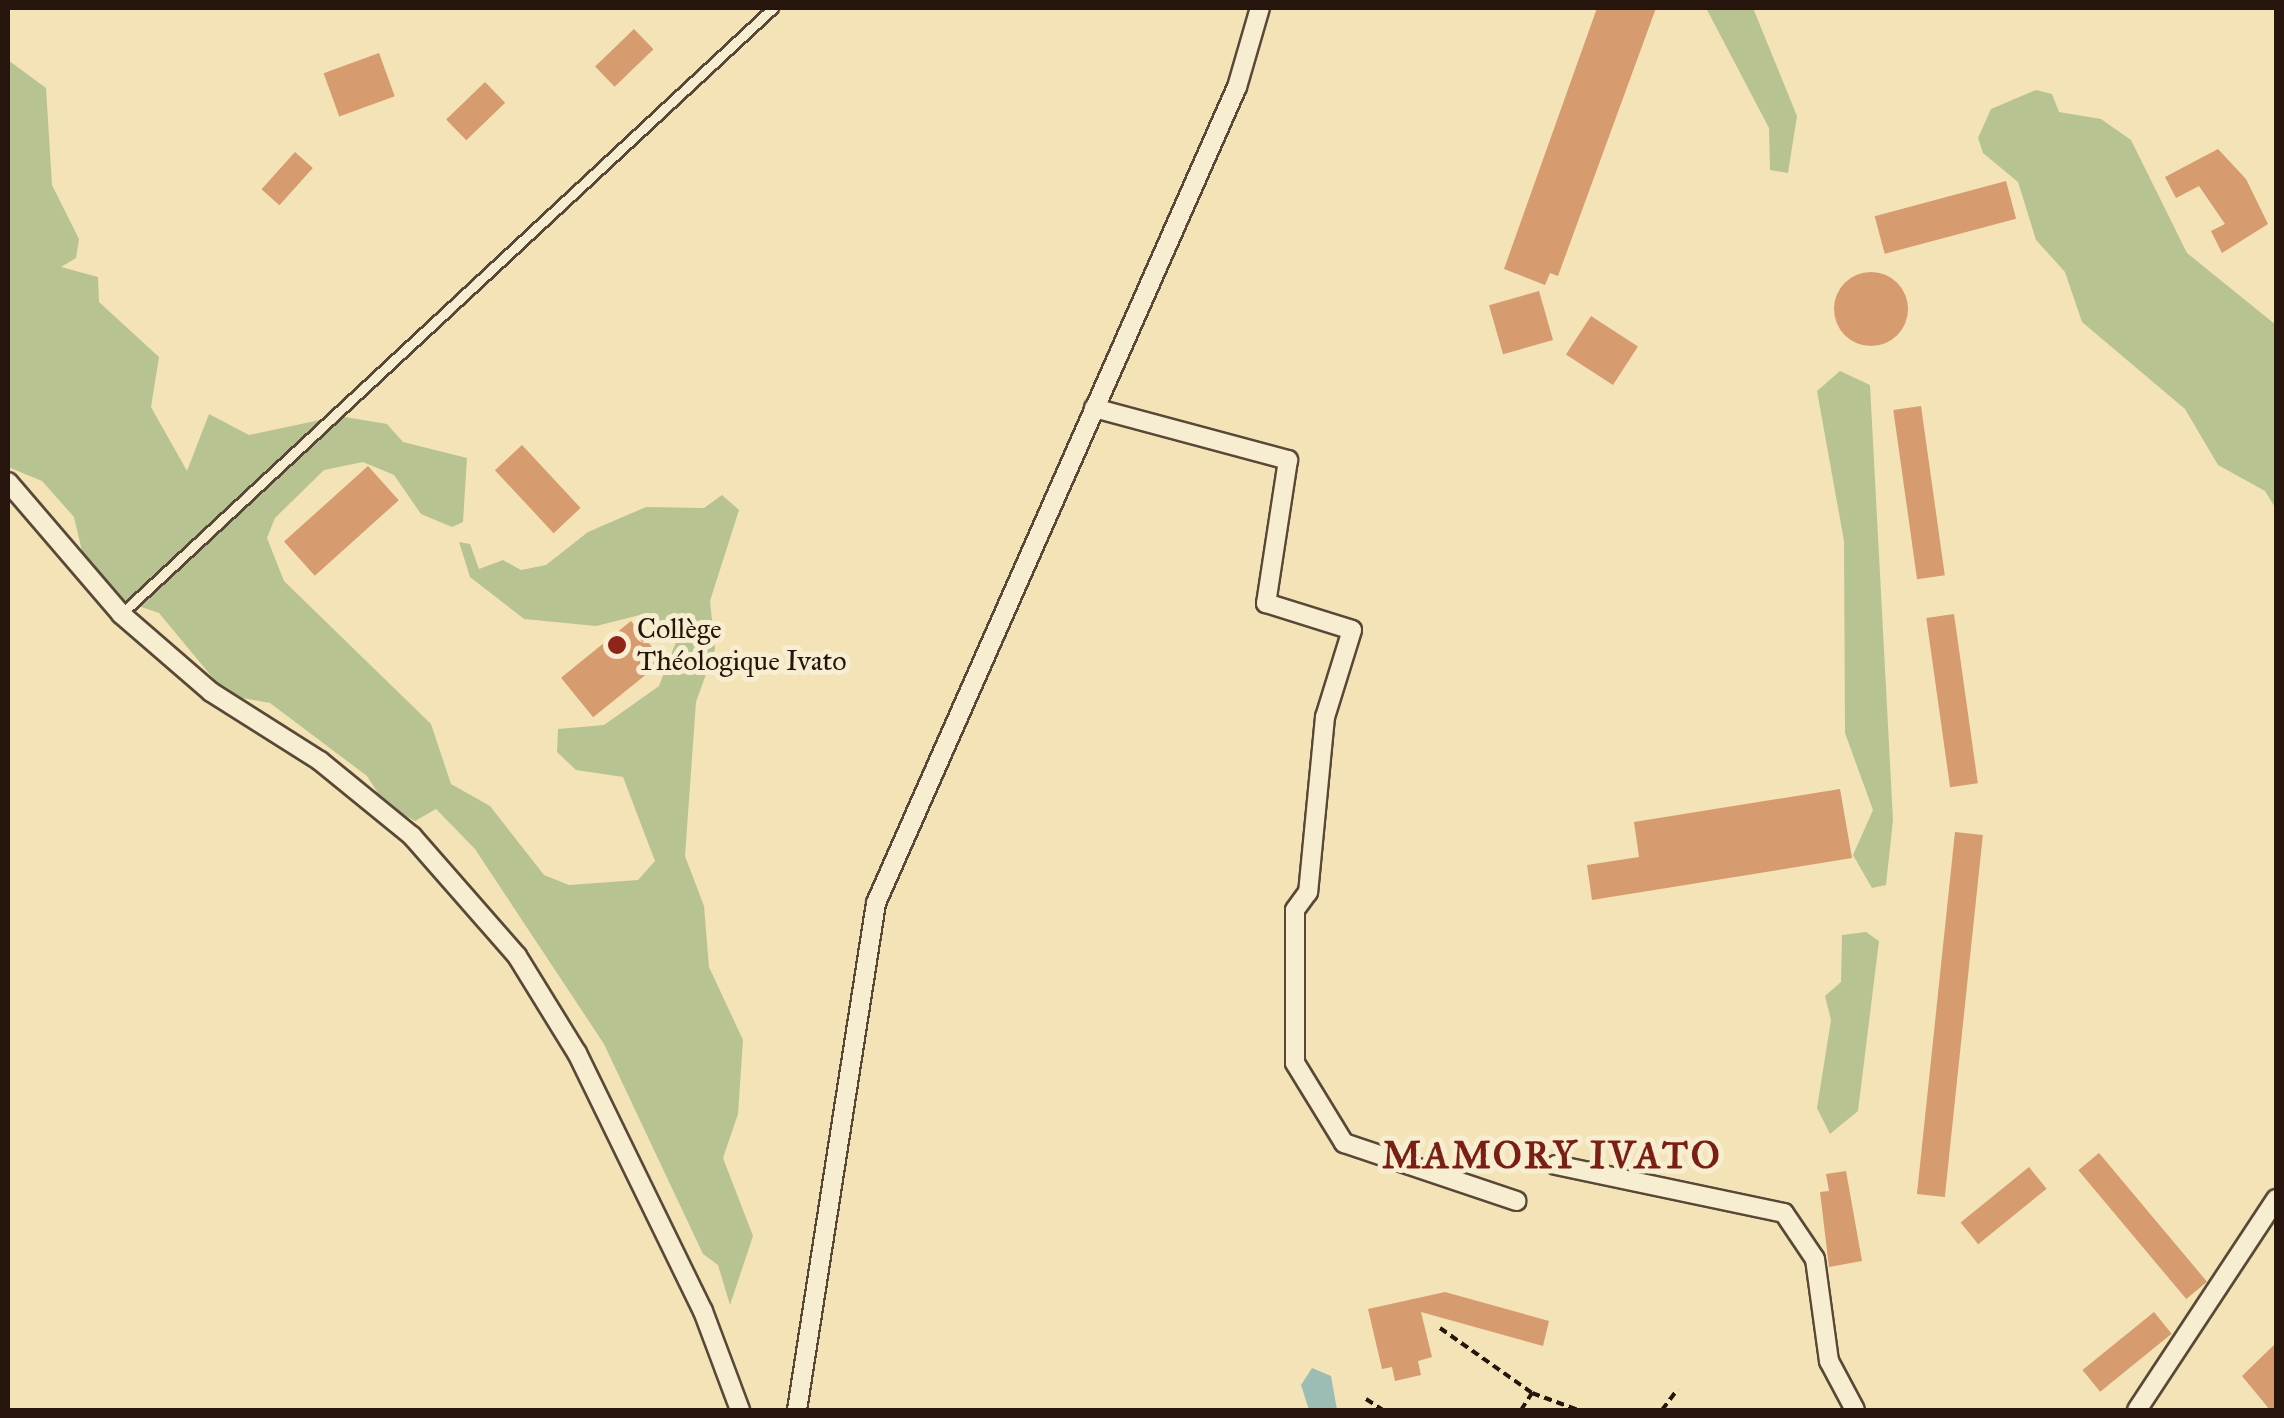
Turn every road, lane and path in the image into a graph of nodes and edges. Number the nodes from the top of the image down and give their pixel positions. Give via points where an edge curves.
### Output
1 (772, 8) edge
2 (1260, 8) edge
3 (1094, 408) junction
4 (8, 482) edge
5 (121, 614) junction
6 (1556, 1165) dead end
7 (2276, 1199) edge
8 (1516, 1201) dead end
9 (1440, 1328) dead end
10 (1678, 1389) dead end
11 (1532, 1393) junction
12 (1366, 1398) dead end
13 (740, 1410) edge
14 (797, 1410) edge
15 (1384, 1410) edge
16 (1522, 1410) edge
17 (1578, 1410) edge
18 (1662, 1410) edge
19 (1855, 1410) edge
20 (2137, 1410) edge

1 - 5 lane
2 - 3 street via 1237,87
3 - 8 street via 1288,460 1266,604 1352,630 1326,717 1308,892 1295,910 1296,1063 1360,1152
3 - 14 street via 876,903
4 - 5 street
5 - 13 street via 211,692 320,761 412,836 517,956 577,1053 703,1311
6 - 19 street via 1784,1213 1814,1259 1828,1361
7 - 20 street
9 - 11 path
10 - 18 path
11 - 16 path
11 - 17 path
12 - 15 path

